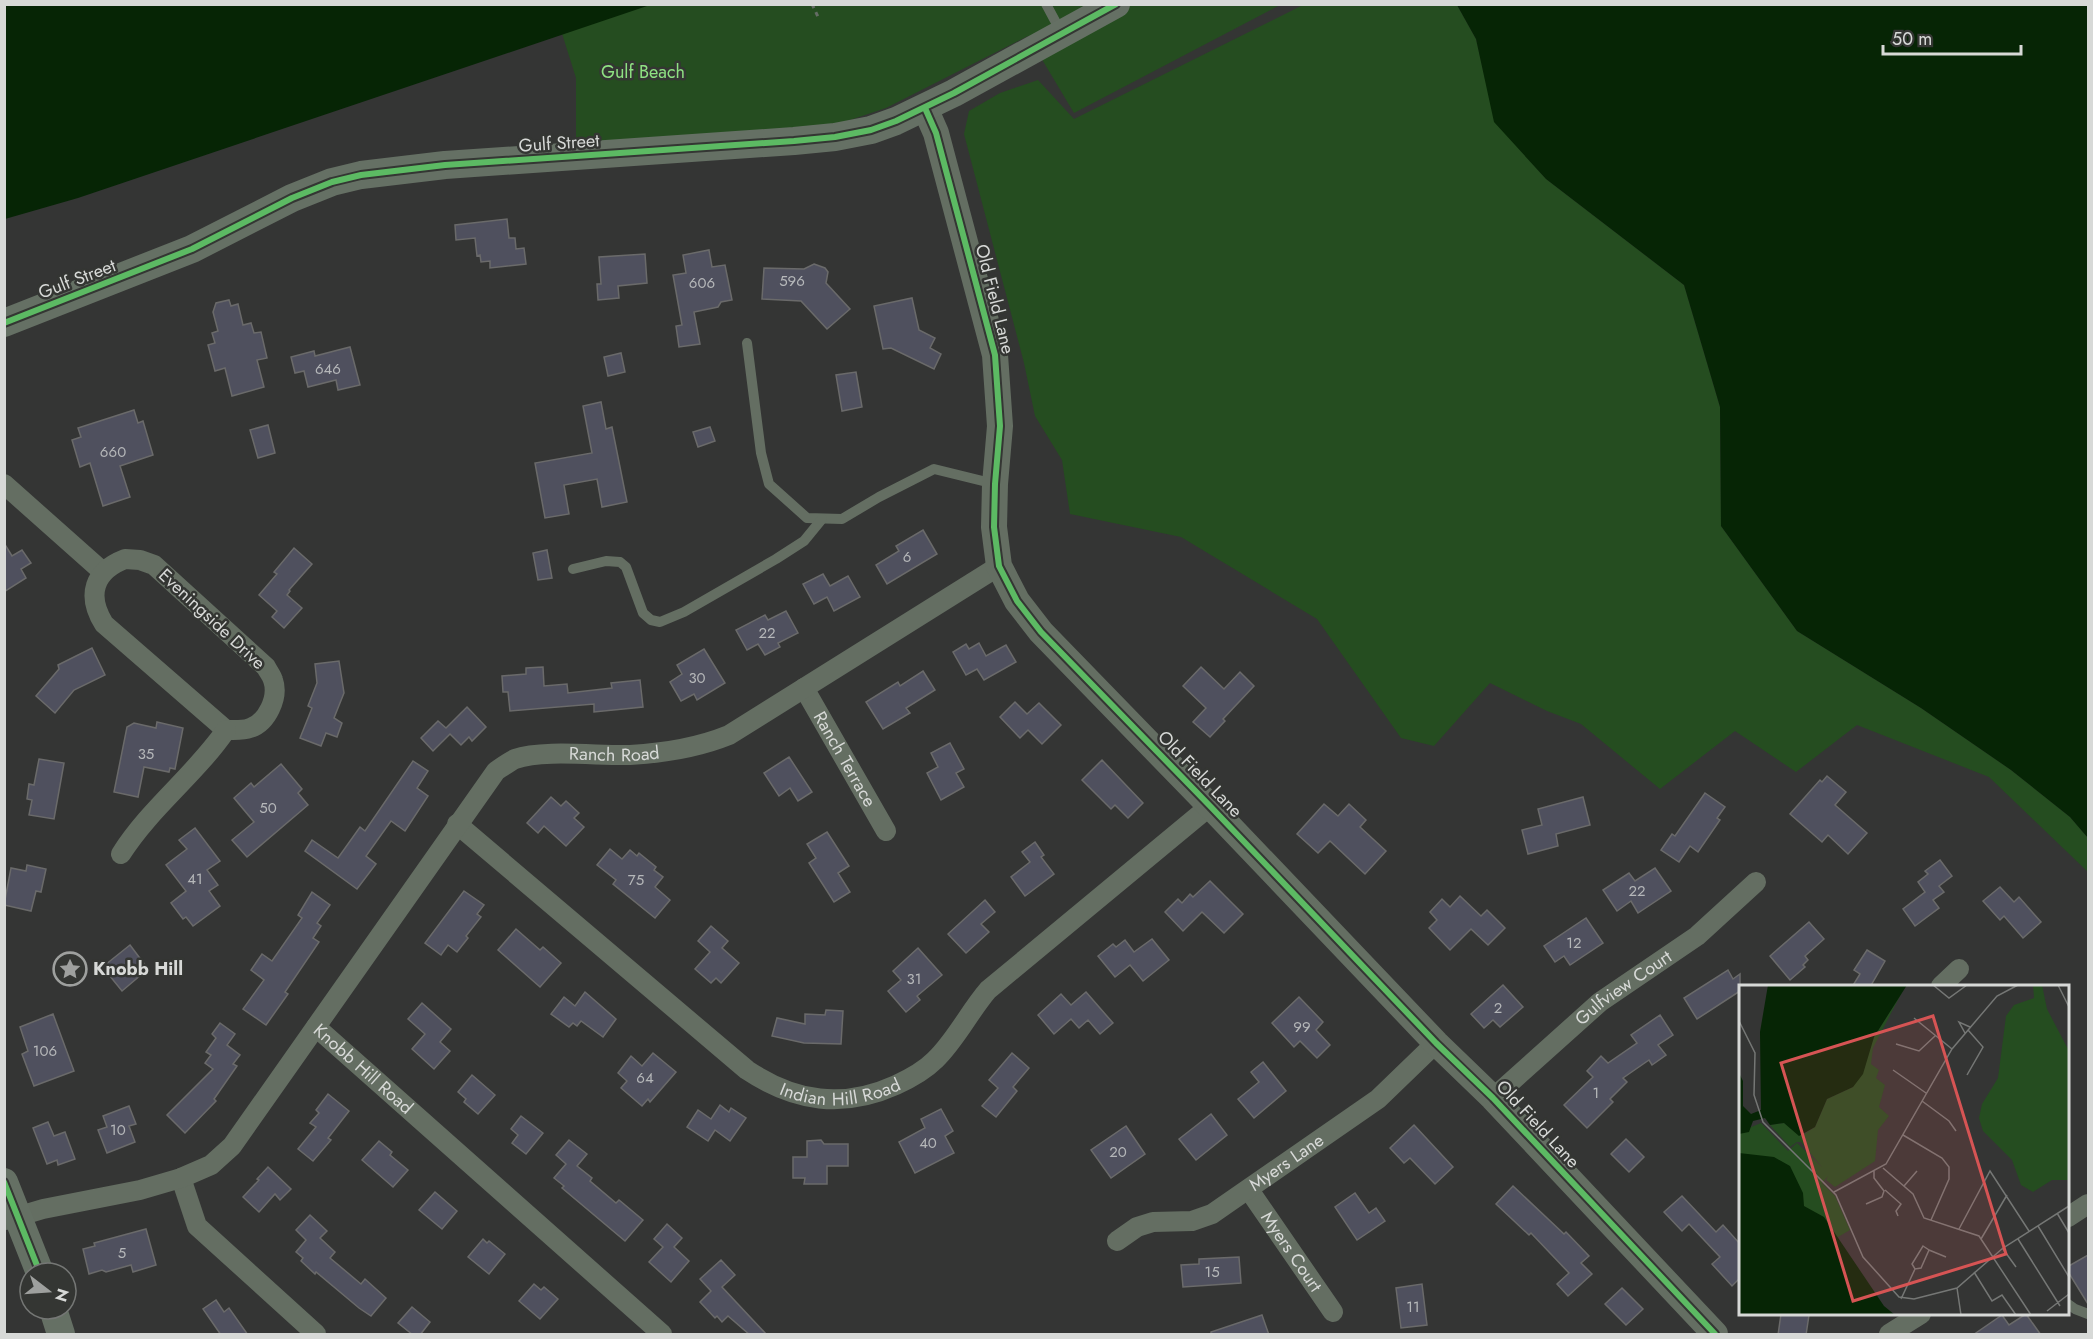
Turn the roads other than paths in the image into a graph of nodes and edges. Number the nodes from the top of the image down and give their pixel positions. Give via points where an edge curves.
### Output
1 (1046, 4) edge
2 (1116, 4) edge
3 (1063, 35) junction
4 (925, 108) junction
5 (4, 323) edge
6 (747, 343) dead end
7 (4, 483) edge
8 (995, 484) junction
9 (822, 519) junction
10 (999, 566) junction
11 (573, 568) dead end
12 (103, 572) junction
13 (804, 688) junction
14 (226, 730) junction
15 (1210, 806) junction
16 (456, 824) junction
17 (886, 831) dead end
18 (121, 854) dead end
19 (1756, 882) dead end
20 (1959, 969) dead end
21 (1943, 985) edge
22 (316, 1027) junction
23 (1436, 1043) junction
24 (1493, 1098) junction
25 (181, 1178) junction
26 (4, 1182) edge
27 (1249, 1190) junction
28 (2088, 1204) edge
29 (2069, 1216) edge
30 (12, 1218) edge
31 (1117, 1241) dead end
32 (34, 1261) edge
33 (2069, 1305) edge
34 (1334, 1312) dead end
35 (2088, 1314) edge
36 (1919, 1315) edge
37 (316, 1335) edge
38 (662, 1335) edge
39 (1715, 1335) edge
40 (1889, 1335) edge

1 - 3 lane
2 - 3 main road, Gulf Street
3 - 4 main road, Gulf Street
4 - 5 main road, Gulf Street via 871,130 835,137 444,165 361,175 292,198 192,249
4 - 8 street, Old Field Lane via 936,133 995,355 1000,426
6 - 9 lane via 761,453 769,484 807,518
7 - 12 street
8 - 9 lane via 934,469 842,519
8 - 10 street, Old Field Lane via 994,526
9 - 11 lane via 804,541 776,559 660,622 643,613 626,567 620,561
10 - 13 street, Ranch Road
10 - 15 street, Old Field Lane via 1017,601 1041,632
12 - 14 street via 93,598 104,624
12 - 14 street, Eveningside Drive via 125,560 154,565 266,667 274,682 270,709 251,728
13 - 16 street, Ranch Road via 729,735 686,749 515,759 496,771
13 - 17 street, Ranch Terrace
14 - 18 street via 210,753 143,823
15 - 16 street, Indian Hill Road via 988,990 934,1061 906,1081 877,1094 843,1100 786,1091 747,1070
15 - 23 street, Old Field Lane
16 - 22 street, Ranch Road
19 - 24 street, Gulfview Court via 1697,936 1600,1002
20 - 21 street
22 - 25 street, Knobb Hill Road via 232,1146 211,1165
22 - 38 street, Knobb Hill Road
23 - 24 street, Old Field Lane
23 - 27 street, Myers Lane via 1378,1100
24 - 39 street, Old Field Lane
25 - 30 street, Knobb Hill Road
25 - 37 street via 198,1226
26 - 30 main road
27 - 31 street, Myers Lane via 1212,1214 1192,1221 1153,1222 1137,1227
27 - 34 street, Myers Court
28 - 29 street
30 - 32 main road
33 - 35 lane
36 - 40 street

